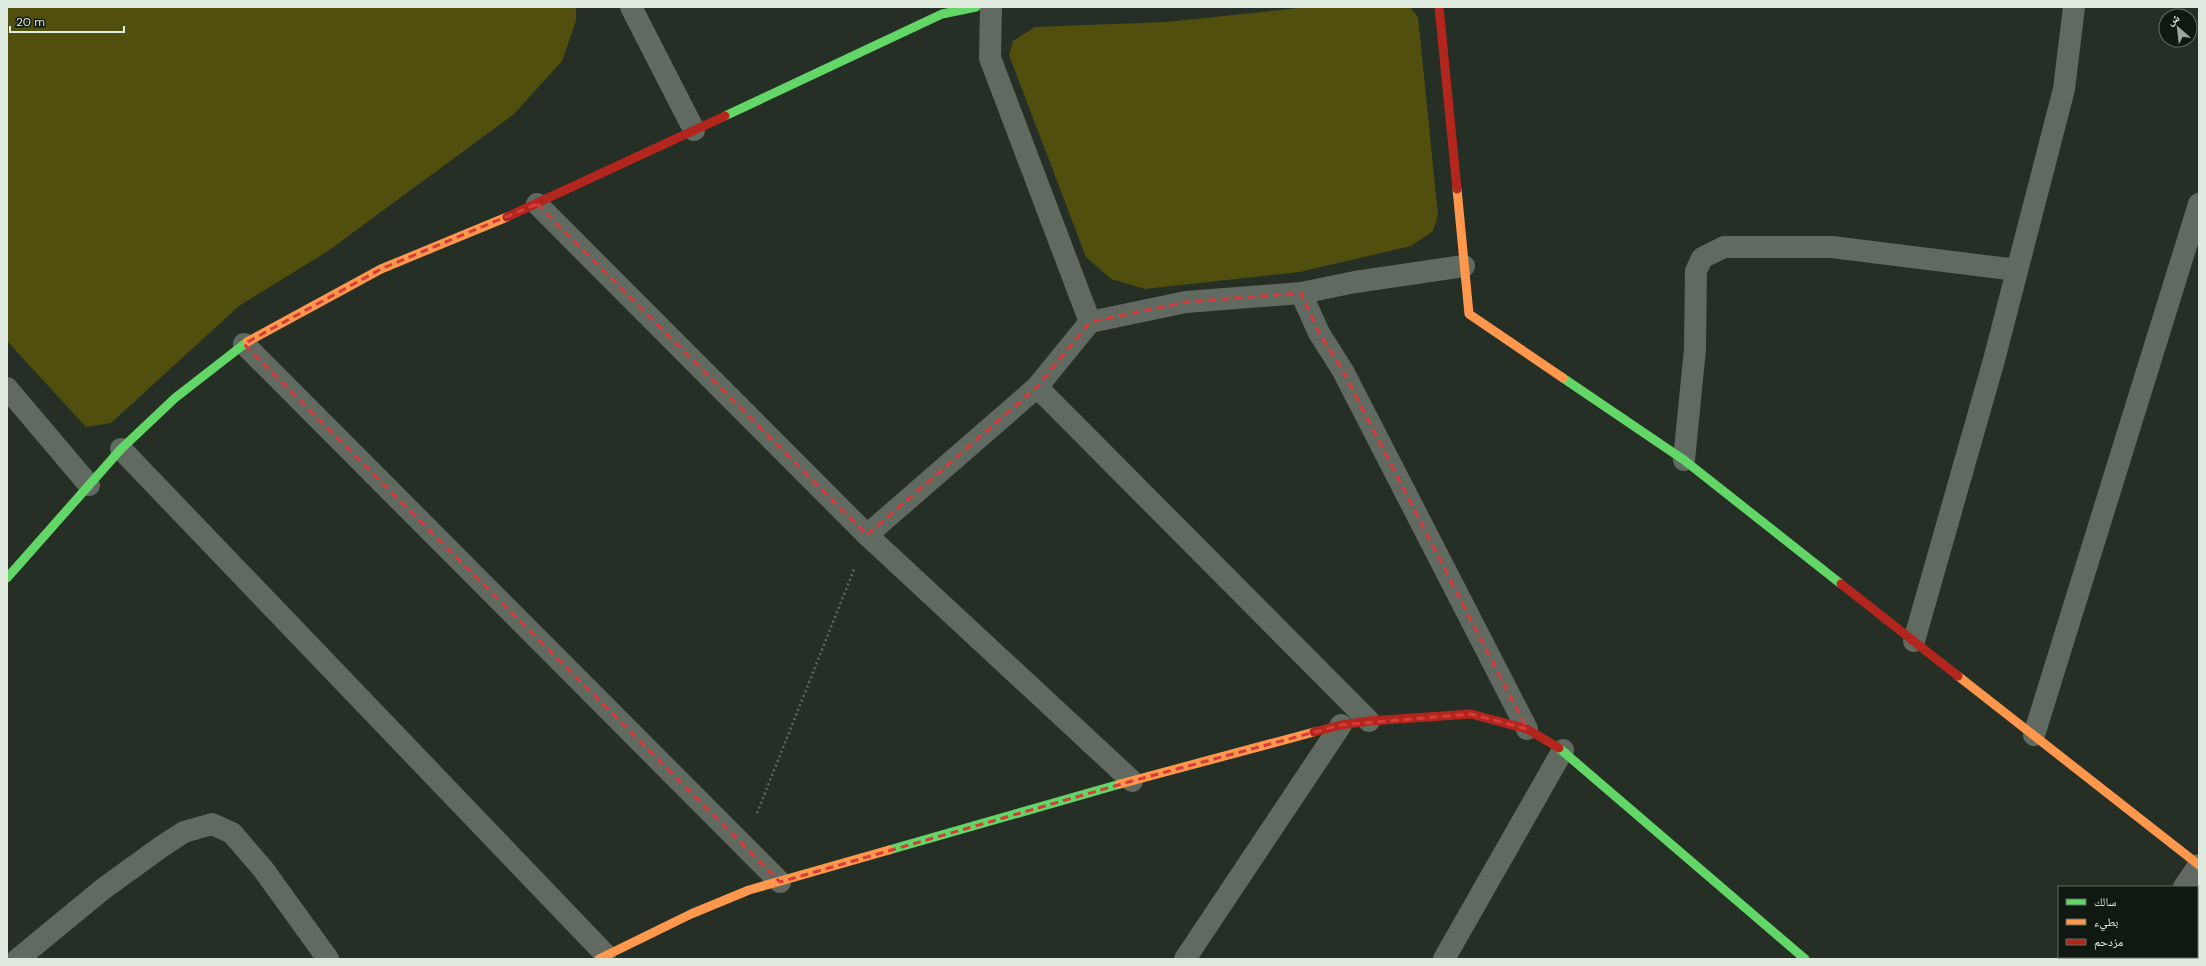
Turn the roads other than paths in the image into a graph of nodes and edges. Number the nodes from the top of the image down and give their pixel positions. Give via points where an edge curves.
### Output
1 (632, 7) edge
2 (976, 7) edge
3 (991, 7) edge
4 (1439, 7) edge
5 (2074, 7) edge
6 (694, 130) junction
7 (537, 204) junction
8 (2199, 204) edge
9 (1464, 266) junction
10 (2017, 270) junction
11 (1301, 293) junction
12 (1090, 322) junction
13 (244, 344) junction
14 (1037, 387) junction
15 (7, 388) edge
16 (121, 449) junction
17 (1684, 460) junction
18 (89, 485) junction
19 (867, 535) junction
20 (7, 578) edge
21 (1914, 641) junction
22 (1369, 721) junction
23 (1341, 725) junction
24 (1527, 729) junction
25 (2034, 735) junction
26 (1563, 750) junction
27 (1132, 781) junction
28 (2199, 865) edge
29 (780, 882) junction
30 (2185, 886) edge
31 (602, 957) edge
32 (18, 959) edge
33 (328, 959) edge
34 (1185, 959) edge
35 (1444, 959) edge
36 (1805, 959) edge

1 - 6 street
2 - 6 street via 942,14
3 - 12 street via 990,58
4 - 9 street
5 - 10 street via 2064,89
6 - 7 street
7 - 13 street via 381,269
7 - 19 street
8 - 25 street
9 - 11 street via 1355,282
9 - 17 street via 1469,314
10 - 17 street via 1832,247 1724,247 1702,258 1696,272 1695,349
10 - 21 street
11 - 12 street via 1186,302
11 - 24 street via 1319,334 1343,371
12 - 14 street
13 - 16 street via 175,398
13 - 29 street
14 - 19 street
14 - 22 street
15 - 18 street
16 - 18 street
16 - 31 street
17 - 21 street
18 - 20 street
19 - 27 street
21 - 25 street
22 - 23 street
22 - 24 street via 1471,714
23 - 27 street
23 - 34 street
24 - 26 street
25 - 28 street
26 - 35 street
26 - 36 street
27 - 29 street
28 - 30 street
29 - 31 street via 749,890
32 - 33 street via 103,889 161,847 184,832 212,824 232,833 263,869

